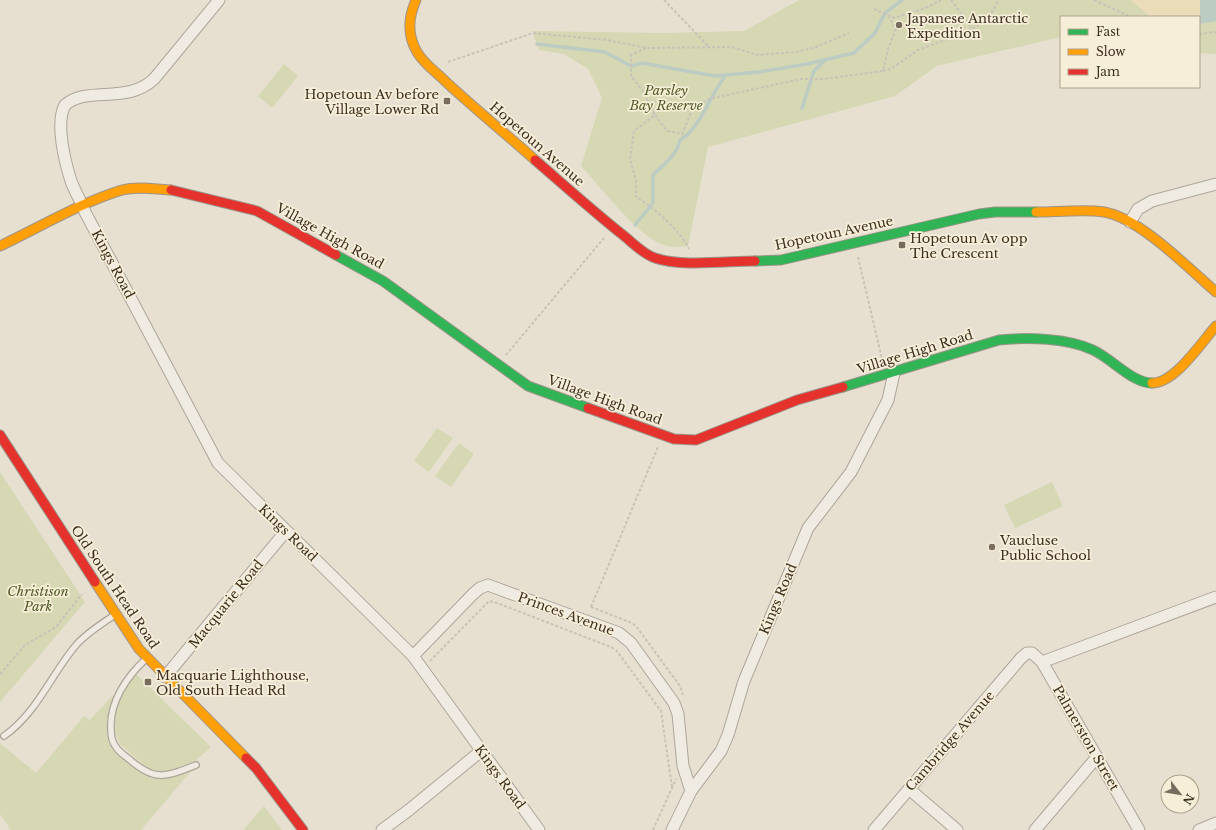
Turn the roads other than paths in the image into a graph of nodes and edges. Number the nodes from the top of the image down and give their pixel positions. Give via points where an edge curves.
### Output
1 (219, 0) edge
2 (416, 0) edge
3 (1216, 184) edge
4 (83, 206) junction
5 (1130, 222) junction
6 (0, 246) edge
7 (1216, 292) edge
8 (1216, 326) edge
9 (889, 374) junction
10 (0, 436) edge
11 (286, 531) junction
12 (1216, 597) edge
13 (116, 614) junction
14 (1028, 653) joint
15 (413, 656) junction
16 (147, 658) junction
17 (1042, 662) junction
18 (165, 678) junction
19 (4, 736) dead end
20 (481, 751) junction
21 (1097, 757) junction
22 (196, 765) dead end
23 (910, 789) junction
24 (692, 791) junction
25 (1216, 823) edge
26 (303, 830) edge
27 (382, 830) edge
28 (539, 830) edge
29 (672, 830) edge
30 (874, 830) edge
31 (957, 830) edge
32 (1035, 830) edge
33 (1139, 830) edge
34 (1199, 830) edge

1 - 4 street, Kings Road via 154,79 143,88 129,93 79,98 65,105 60,118 60,128 71,181
2 - 5 street, Hopetoun Avenue via 410,14 409,28 417,52 424,61 613,227 655,258 695,262 781,260 995,212 1104,212
3 - 5 street via 1144,205
4 - 6 street, Village High Road
4 - 9 street, Village High Road via 123,190 159,188 258,211 382,281 528,386 674,439 696,440 797,400
4 - 11 street, Kings Road via 218,463
5 - 7 street, Hopetoun Avenue
8 - 9 street, Village High Road via 1171,377 1159,384 1148,383 1132,376 1095,351 1079,344 1018,338 999,340
9 - 24 street, Kings Road via 888,400 851,472 808,528 744,681 721,751
10 - 13 street, Old South Head Road
11 - 15 street, Kings Road
11 - 18 street, Macquarie Road
12 - 17 street
13 - 16 street, Old South Head Road
13 - 19 lane via 77,644 46,691 15,729
14 - 17 street, Palmerston Street via 1036,654
14 - 23 street, Cambridge Avenue via 1021,658
15 - 20 street, Kings Road
15 - 24 street, Princes Avenue via 473,594 488,585 626,637 674,703 678,714 683,766
16 - 18 street, Old South Head Road
16 - 22 lane via 130,676 112,711 113,743 138,767 151,775 172,774
17 - 21 street, Palmerston Street
18 - 26 street, Old South Head Road via 256,768
20 - 27 street
20 - 28 street, Kings Road
21 - 32 street
21 - 33 street, Palmerston Street
23 - 30 street, Cambridge Avenue
23 - 31 street
24 - 29 street, Kings Road
25 - 34 street

